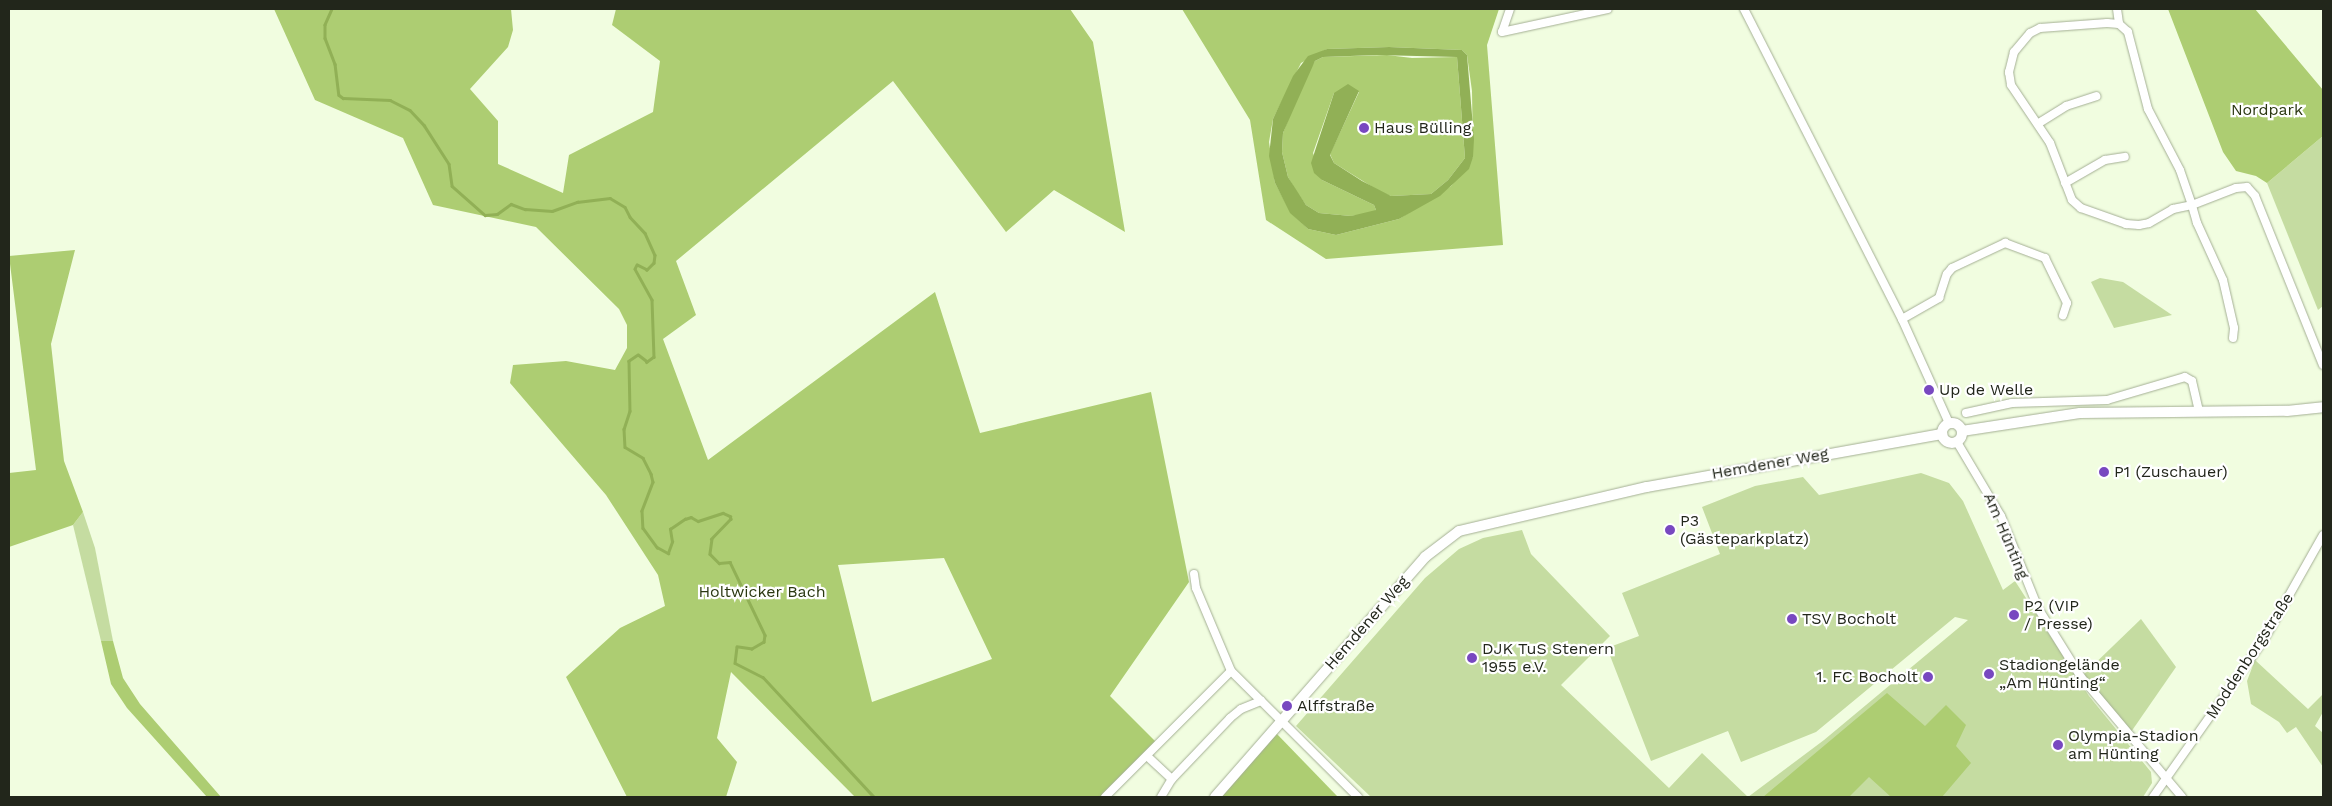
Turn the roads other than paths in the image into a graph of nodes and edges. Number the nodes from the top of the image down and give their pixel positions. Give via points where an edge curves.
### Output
1 (1510, 9) edge
2 (1608, 9) edge
3 (1744, 9) edge
4 (2117, 9) edge
5 (2119, 24) junction
6 (2096, 96) dead end
7 (2039, 123) junction
8 (2125, 157) dead end
9 (2065, 183) junction
10 (2192, 205) junction
11 (2063, 315) dead end
12 (1902, 320) junction
13 (2234, 338) dead end
14 (2323, 365) edge
15 (2323, 407) edge
16 (2199, 411) junction
17 (1966, 413) dead end
18 (1949, 423) junction
19 (1962, 431) junction
20 (1942, 434) junction
21 (1957, 442) junction
22 (2323, 535) edge
23 (1194, 574) dead end
24 (1231, 671) junction
25 (1261, 701) junction
26 (1281, 722) junction
27 (1147, 756) junction
28 (1172, 779) junction
29 (2167, 779) junction
30 (1105, 797) edge
31 (1161, 797) edge
32 (1214, 797) edge
33 (1358, 797) edge
34 (2153, 797) edge
35 (2182, 797) edge

1 - 2 street via 1502,32
3 - 12 street
4 - 5 street
5 - 7 street via 2040,28 2021,42 2011,63 2011,85
5 - 10 street via 2133,42 2148,109 2175,158
6 - 7 street via 2066,106
7 - 9 street
8 - 9 street via 2106,160
9 - 10 street via 2072,200 2081,208 2126,224 2149,223 2173,209
10 - 13 street via 2223,280
10 - 14 street via 2236,188 2247,187 2255,196
11 - 12 street via 2067,304 2044,258 2006,243 1952,268 1939,298
12 - 18 street
15 - 16 street
16 - 17 street via 2192,381 2186,377 2107,400 2012,403
16 - 19 street via 2080,414
18 - 19 street via 1957,424
18 - 20 street
19 - 21 street
20 - 21 street via 1946,441
20 - 26 street, Hemdener Weg via 1647,487 1459,531 1425,557
21 - 29 street, Am Hünting via 2001,516 2031,594 2066,653 2093,694
22 - 29 street, Moddenborgstraße via 2266,638
23 - 24 street via 1196,588
24 - 25 street
24 - 27 street
25 - 26 street
25 - 28 street via 1230,718
26 - 32 street, Hemdener Weg
26 - 33 street
27 - 28 street
27 - 30 street
28 - 31 street
29 - 34 street, Moddenborgstraße
29 - 35 street, Am Hünting

